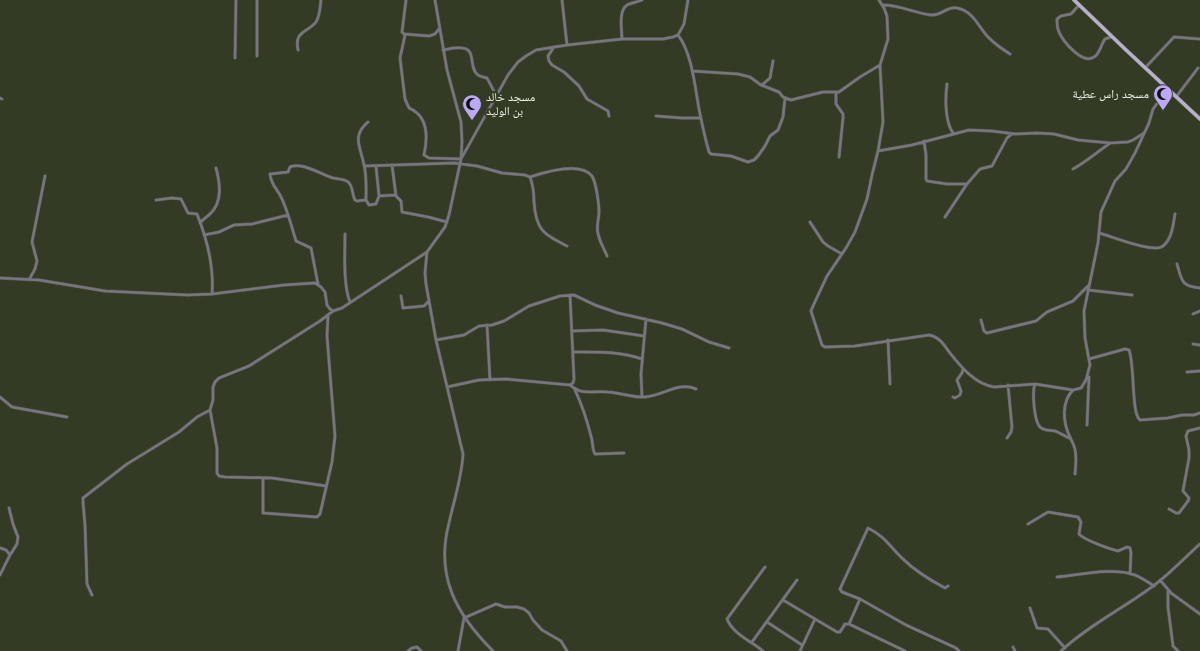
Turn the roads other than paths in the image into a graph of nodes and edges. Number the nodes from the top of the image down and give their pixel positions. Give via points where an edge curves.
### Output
1 (236, 0) edge
2 (257, 0) edge
3 (321, 0) edge
4 (406, 0) edge
5 (435, 0) edge
6 (562, 0) edge
7 (642, 0) edge
8 (688, 0) edge
9 (879, 0) edge
10 (1074, 0) edge
11 (1079, 4) junction
12 (882, 5) junction
13 (439, 29) junction
14 (405, 35) junction
15 (678, 35) junction
16 (1112, 37) junction
17 (1200, 39) edge
18 (622, 40) junction
19 (567, 45) junction
20 (554, 46) junction
21 (298, 50) dead end
22 (443, 50) junction
23 (1010, 54) dead end
24 (257, 56) dead end
25 (235, 58) dead end
26 (773, 62) dead end
27 (880, 65) junction
28 (1146, 68) junction
29 (1198, 68) dead end
30 (692, 71) junction
31 (947, 84) dead end
32 (762, 85) junction
33 (1168, 89) junction
34 (836, 93) junction
35 (497, 95) junction
36 (1176, 97) junction
37 (785, 98) junction
38 (609, 116) dead end
39 (656, 116) dead end
40 (701, 118) junction
41 (1200, 119) edge
42 (368, 122) dead end
43 (953, 133) junction
44 (1144, 133) junction
45 (1012, 134) junction
46 (1133, 140) junction
47 (924, 141) junction
48 (1110, 143) junction
49 (1139, 145) junction
50 (878, 151) junction
51 (839, 157) dead end
52 (461, 159) junction
53 (460, 164) junction
54 (392, 165) junction
55 (365, 166) junction
56 (376, 166) junction
57 (216, 168) dead end
58 (1073, 168) dead end
59 (45, 176) dead end
60 (530, 177) junction
61 (967, 184) junction
62 (395, 195) junction
63 (379, 196) junction
64 (156, 200) dead end
65 (366, 200) junction
66 (1175, 214) dead end
67 (288, 215) junction
68 (945, 217) dead end
69 (447, 222) junction
70 (810, 222) dead end
71 (200, 223) junction
72 (1099, 233) junction
73 (345, 234) dead end
74 (204, 235) junction
75 (567, 246) dead end
76 (427, 252) junction
77 (842, 254) junction
78 (606, 256) dead end
79 (418, 258) junction
80 (426, 262) junction
81 (1177, 264) dead end
82 (0, 278) edge
83 (29, 280) junction
84 (318, 285) junction
85 (1089, 286) junction
86 (1200, 288) edge
87 (1088, 290) junction
88 (212, 294) junction
89 (570, 295) junction
90 (1132, 295) dead end
91 (401, 296) dead end
92 (429, 301) junction
93 (350, 302) junction
94 (333, 311) junction
95 (1200, 311) edge
96 (1193, 314) dead end
97 (328, 316) junction
98 (646, 319) junction
99 (981, 320) dead end
100 (487, 325) junction
101 (572, 330) junction
102 (644, 336) junction
103 (436, 340) junction
104 (888, 340) junction
105 (1193, 344) dead end
106 (1200, 345) edge
107 (729, 348) dead end
108 (573, 352) junction
109 (642, 359) junction
110 (1090, 359) junction
111 (963, 368) junction
112 (1200, 371) edge
113 (1186, 372) dead end
114 (1088, 374) junction
115 (490, 380) junction
116 (890, 384) dead end
117 (1035, 384) junction
118 (570, 385) junction
119 (1008, 385) junction
120 (447, 386) junction
121 (575, 389) junction
122 (696, 389) dead end
123 (1073, 390) junction
124 (0, 397) edge
125 (642, 397) junction
126 (953, 397) dead end
127 (210, 410) junction
128 (1200, 413) edge
129 (67, 417) dead end
130 (1087, 425) dead end
131 (1200, 428) edge
132 (1007, 438) dead end
133 (1070, 438) junction
134 (624, 453) dead end
135 (1075, 474) dead end
136 (263, 478) junction
137 (326, 486) junction
138 (9, 508) dead end
139 (1168, 509) dead end
140 (1028, 524) dead end
141 (1200, 544) edge
142 (0, 548) edge
143 (10, 555) junction
144 (765, 567) dead end
145 (1130, 574) junction
146 (0, 575) edge
147 (1057, 577) dead end
148 (797, 580) dead end
149 (1160, 580) junction
150 (948, 586) dead end
151 (1154, 586) junction
152 (1168, 591) junction
153 (92, 595) dead end
154 (860, 599) junction
155 (783, 600) junction
156 (1030, 608) dead end
157 (1200, 614) edge
158 (464, 618) junction
159 (815, 619) junction
160 (767, 622) junction
161 (849, 624) junction
162 (752, 642) junction
163 (802, 645) junction
164 (1013, 646) dead end
165 (1065, 648) junction
166 (408, 651) edge
167 (422, 651) edge
168 (458, 651) edge
169 (493, 651) edge
170 (567, 651) edge
171 (763, 651) edge
172 (800, 651) edge
173 (905, 651) edge
174 (959, 651) edge
175 (1015, 651) edge
176 (1061, 651) edge
177 (1178, 651) edge

1 - 25 street
2 - 24 street
3 - 21 street via 316,21 298,37
4 - 14 street via 402,32
5 - 13 street
6 - 19 street
7 - 18 street via 624,8
8 - 15 street via 684,24
9 - 12 street
10 - 11 main road
11 - 16 main road
11 - 16 street via 1071,14 1057,19 1058,31 1076,54 1081,57 1095,57 1105,39
12 - 23 street via 900,6 930,15 959,8 974,17 989,38
12 - 27 street via 886,16 888,39
13 - 14 street via 429,36
13 - 22 street
14 - 52 street via 400,58 405,99 409,108 416,110 422,118 427,136 424,155 429,158
15 - 18 street via 663,39
15 - 30 street via 683,41
16 - 28 main road
17 - 28 street via 1174,37
18 - 19 street
19 - 20 street
20 - 35 street via 536,50 518,62
20 - 38 street via 548,56 552,65 579,86 587,99 608,111
22 - 35 street via 467,49 471,53 473,70 479,76 487,78
22 - 52 street via 461,122
26 - 32 street via 770,78
27 - 34 street
27 - 50 street via 883,122
28 - 33 main road
29 - 36 street
30 - 32 street via 738,74 750,77
30 - 40 street
31 - 43 street via 948,119
32 - 37 street via 779,92
33 - 36 main road
33 - 44 street via 1154,109
34 - 37 street via 822,92 791,100
34 - 51 street via 836,104 843,114
35 - 52 street
36 - 41 main road
37 - 40 street via 783,117 778,130 770,136 758,156 748,162 710,153
39 - 40 street
42 - 55 street via 358,143
43 - 45 street via 980,130
43 - 47 street
44 - 46 street
44 - 49 street
45 - 48 street via 1050,134
45 - 61 street via 1007,138 992,166 980,169
46 - 48 street
46 - 49 street
47 - 50 street
47 - 61 street via 927,181
48 - 58 street via 1089,160
49 - 72 street via 1129,164 1115,181 1102,209
50 - 77 street via 867,200 852,239
52 - 53 street
53 - 54 street
53 - 60 street
53 - 69 street
54 - 56 street
54 - 62 street
55 - 56 street
55 - 65 street
56 - 63 street
57 - 71 street via 219,200
59 - 83 street via 32,242 37,261
60 - 75 street via 538,224 552,239
60 - 78 street via 565,169 582,171 592,176 599,212 597,232
61 - 68 street
62 - 63 street
62 - 69 street via 402,203 402,212
63 - 65 street via 373,206
64 - 71 street via 181,199 188,213 197,214
65 - 67 street via 355,200 347,181 293,165 287,173 270,174 273,187 283,200
66 - 72 street via 1170,235 1161,248 1148,248
67 - 74 street via 252,224 234,225
67 - 84 street via 296,241 311,248
69 - 76 street
70 - 77 street via 823,242
71 - 74 street
72 - 85 street
73 - 93 street
74 - 88 street via 213,280
76 - 79 street
76 - 80 street
77 - 104 street via 827,276 812,311 822,345 855,346
79 - 80 street
79 - 93 street
80 - 92 street
81 - 86 street via 1185,285
82 - 83 street
83 - 88 street via 112,291
84 - 88 street via 310,283
84 - 94 street via 325,292
85 - 87 street
85 - 99 street via 1073,301 1047,312 1036,321 987,332 984,331
87 - 90 street
87 - 110 street via 1084,318
89 - 98 street via 576,295 618,313
89 - 100 street via 529,306 504,321
89 - 101 street
91 - 92 street via 403,308 424,306
92 - 103 street
93 - 94 street
94 - 97 street
95 - 96 street
97 - 127 street via 249,366 219,378 213,387
97 - 137 street via 327,336 335,436
98 - 102 street
98 - 107 street via 682,329
100 - 103 street via 479,326 464,335
100 - 115 street
101 - 102 street via 603,330
101 - 108 street
102 - 109 street
103 - 120 street
104 - 111 street via 934,336
104 - 116 street
105 - 106 street
108 - 109 street via 607,352
108 - 118 street via 574,379
109 - 125 street
110 - 114 street
110 - 128 street via 1129,350 1136,416 1140,420
111 - 119 street via 988,386
111 - 126 street via 957,380 960,395
112 - 113 street
114 - 123 street via 1081,388
114 - 130 street
115 - 118 street via 511,379
115 - 120 street
117 - 119 street
117 - 123 street
117 - 133 street via 1033,392 1039,426
118 - 121 street
119 - 132 street via 1012,427
120 - 158 street via 463,459 447,531 445,561 448,583
121 - 125 street
121 - 134 street via 592,437 593,452
122 - 125 street via 681,387
123 - 133 street via 1066,398 1065,413
124 - 129 street via 12,408
127 - 136 street via 219,476
127 - 153 street via 127,464 83,498 87,584
131 - 139 street via 1188,431 1186,436 1189,458 1183,491 1189,498 1188,501 1179,513
133 - 135 street via 1076,456
136 - 137 street
136 - 137 street via 264,514 317,517 321,512
138 - 143 street via 18,537
140 - 145 street via 1048,512 1078,517 1082,522 1079,534 1081,537 1116,550 1130,548
141 - 149 street
142 - 143 street
143 - 146 street
144 - 162 street via 727,619 738,633
145 - 147 street via 1111,572
145 - 151 street
148 - 155 street
149 - 151 street
149 - 152 street
150 - 154 street via 945,588 928,579 904,560 890,544 868,528 840,589
151 - 165 street via 1087,629
152 - 157 street
152 - 177 street via 1173,646
154 - 161 street
154 - 174 street
155 - 159 street
155 - 160 street
156 - 165 street via 1037,628 1048,629
158 - 168 street
158 - 169 street
158 - 170 street via 496,604 524,609 542,630 561,641
159 - 161 street via 837,632 840,632 845,624
159 - 163 street
160 - 162 street
160 - 163 street
161 - 173 street
162 - 171 street
163 - 172 street
164 - 175 street
165 - 176 street
166 - 167 street via 415,647

